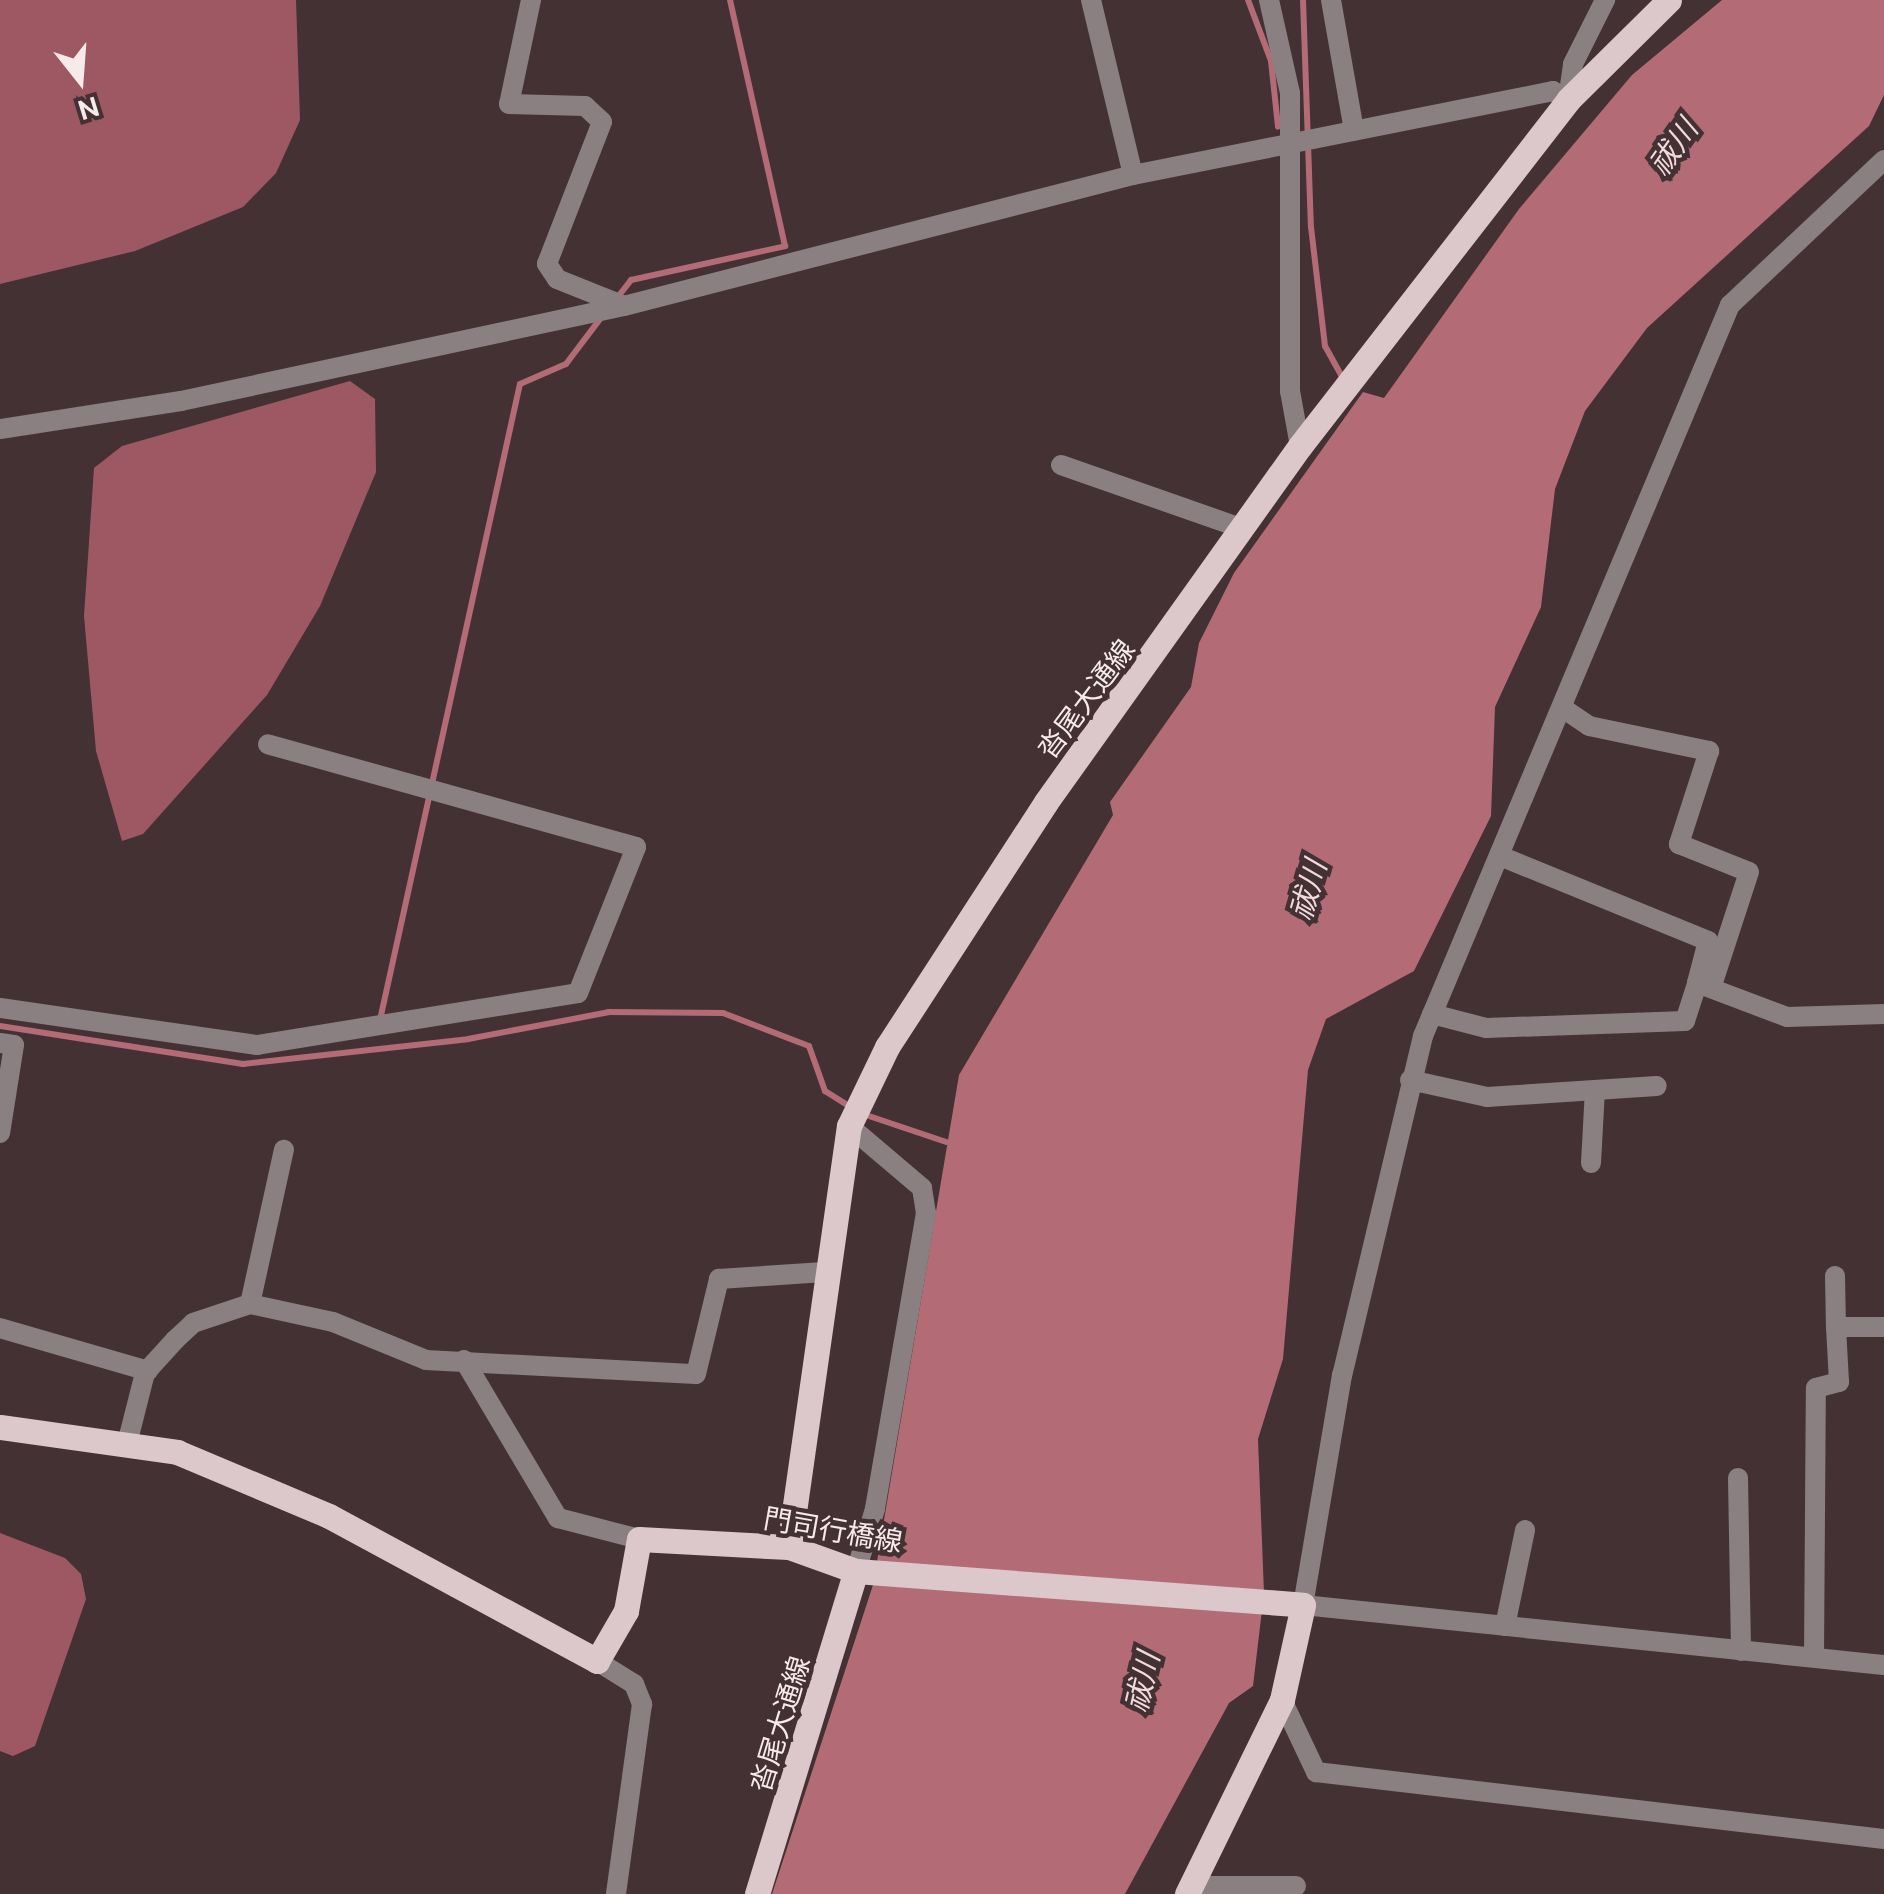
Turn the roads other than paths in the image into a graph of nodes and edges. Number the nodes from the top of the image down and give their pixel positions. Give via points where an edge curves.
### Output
1 (531, 0) edge
2 (1091, 0) edge
3 (1270, 0) edge
4 (1331, 0) edge
5 (1605, 0) edge
6 (1669, 0) edge
7 (1568, 100) junction
8 (1350, 130) junction
9 (1296, 143) junction
10 (1884, 160) edge
11 (1133, 175) junction
12 (624, 306) junction
13 (0, 429) edge
14 (1300, 446) junction
15 (1060, 465) dead end
16 (1240, 528) junction
17 (1564, 709) junction
18 (268, 744) dead end
19 (1500, 856) junction
20 (1704, 986) junction
21 (9, 1009) edge
22 (1432, 1014) junction
23 (1884, 1014) edge
24 (7, 1044) edge
25 (1410, 1080) junction
26 (1658, 1086) dead end
27 (1594, 1090) junction
28 (849, 1126) junction
29 (0, 1133) edge
30 (284, 1150) dead end
31 (1591, 1163) dead end
32 (824, 1272) junction
33 (1835, 1276) dead end
34 (250, 1304) junction
35 (1836, 1327) junction
36 (0, 1328) edge
37 (1884, 1328) edge
38 (464, 1360) junction
39 (148, 1371) junction
40 (0, 1427) edge
41 (128, 1440) junction
42 (1738, 1478) dead end
43 (1525, 1530) dead end
44 (639, 1538) junction
45 (788, 1547) junction
46 (860, 1571) junction
47 (1292, 1604) junction
48 (1505, 1626) junction
49 (1741, 1651) junction
50 (1814, 1656) junction
51 (596, 1662) junction
52 (1884, 1664) edge
53 (1282, 1700) junction
54 (1884, 1839) edge
55 (1296, 1886) dead end
56 (1189, 1890) edge
57 (616, 1894) edge
58 (757, 1894) edge

1 - 12 street via 509,104 585,106 602,122 547,264 556,279
2 - 11 street
3 - 9 street
4 - 8 street
5 - 7 street via 1573,64
6 - 7 main road, 沓尾大通線
7 - 8 street via 1553,92
7 - 14 main road, 沓尾大通線
8 - 9 street
9 - 11 street
9 - 14 street via 1290,391
10 - 17 street via 1730,306
11 - 12 street
12 - 13 street via 181,400
14 - 16 main road, 沓尾大通線
15 - 16 street
16 - 28 main road, 沓尾大通線 via 1036,818 888,1046
17 - 19 street
17 - 20 street via 1589,726 1709,752 1679,844 1749,872
18 - 21 street via 636,847 578,993 256,1046
19 - 20 street via 1708,941
19 - 22 street
20 - 22 street via 1685,1021 1486,1028
20 - 23 street via 1788,1017
21 - 24 street
22 - 25 street
24 - 29 street
25 - 27 street via 1487,1097
25 - 47 street
26 - 27 street
27 - 31 street
28 - 32 main road, 沓尾大通線
28 - 46 street via 922,1188 926,1213
30 - 34 street
32 - 38 street via 719,1279 696,1374
32 - 45 main road, 沓尾大通線
33 - 35 street
34 - 38 street via 333,1322 426,1360
34 - 39 street via 193,1323
35 - 37 street
35 - 50 street via 1839,1382 1816,1388
36 - 39 street
38 - 44 street via 558,1518
39 - 41 street
40 - 41 main road
41 - 51 main road via 329,1516
42 - 49 street
43 - 48 street
44 - 45 main road, 門司行橋線
44 - 51 main road via 626,1611
45 - 46 main road, 門司行橋線
46 - 47 main road, 門司行橋線
46 - 58 main road, 沓尾大通線
47 - 48 street
47 - 53 main road
48 - 49 street
49 - 50 street
50 - 52 street
51 - 57 street via 634,1684 642,1704
53 - 54 street via 1316,1772
53 - 56 main road
55 - 56 street

